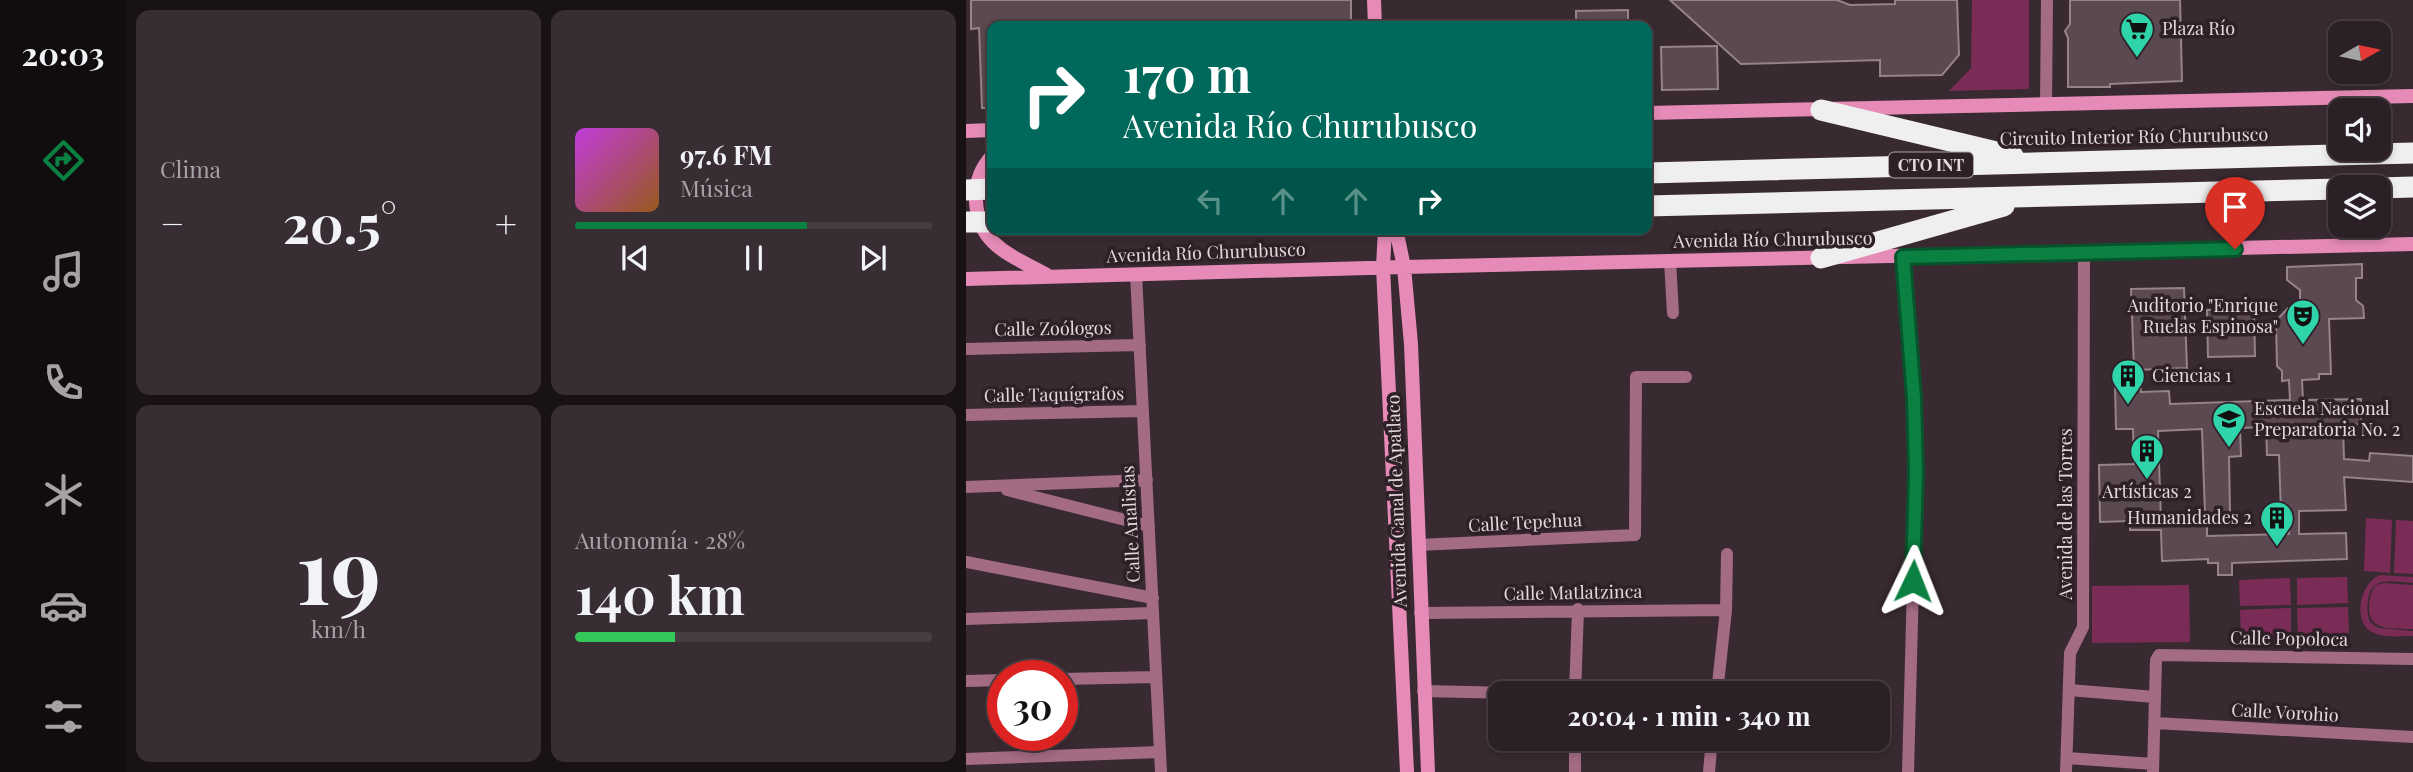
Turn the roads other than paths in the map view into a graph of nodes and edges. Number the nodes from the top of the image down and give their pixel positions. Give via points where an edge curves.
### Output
1 (1374, 0) edge
2 (2047, 0) edge
3 (1375, 21) edge
4 (2413, 96) edge
5 (2046, 105) junction
6 (1821, 110) junction
7 (1652, 113) edge
8 (987, 130) edge
9 (966, 131) edge
10 (2413, 153) edge
11 (2039, 162) junction
12 (987, 163) edge
13 (1652, 173) edge
14 (2413, 187) edge
15 (2391, 188) edge
16 (987, 189) edge
17 (2328, 189) edge
18 (966, 190) edge
19 (2042, 197) junction
20 (1652, 206) edge
21 (966, 222) edge
22 (987, 222) edge
23 (987, 235) edge
24 (987, 235) edge
25 (1385, 235) edge
26 (1398, 235) edge
27 (1404, 235) edge
28 (2413, 244) edge
29 (2084, 253) junction
30 (1903, 257) junction
31 (1821, 258) junction
32 (1670, 261) junction
33 (1407, 266) junction
34 (1384, 267) junction
35 (1136, 274) junction
36 (1048, 276) junction
37 (966, 279) edge
38 (1673, 313) dead end
39 (1140, 345) junction
40 (966, 349) edge
41 (1686, 377) dead end
42 (1143, 411) junction
43 (966, 415) edge
44 (1147, 480) junction
45 (966, 487) edge
46 (992, 487) junction
47 (1149, 526) junction
48 (1418, 545) junction
49 (1727, 554) dead end
50 (966, 562) edge
51 (1153, 598) junction
52 (1578, 609) junction
53 (1726, 610) junction
54 (1420, 612) junction
55 (1153, 613) junction
56 (966, 619) edge
57 (2413, 659) edge
58 (1156, 677) junction
59 (1078, 679) edge
60 (987, 680) edge
61 (966, 681) edge
62 (1576, 681) edge
63 (1718, 681) edge
64 (2069, 690) junction
65 (1423, 691) junction
66 (1488, 692) edge
67 (2155, 697) junction
68 (2155, 723) junction
69 (2413, 737) edge
70 (1575, 751) edge
71 (1711, 751) edge
72 (1160, 752) junction
73 (2067, 758) junction
74 (966, 759) edge
75 (2153, 768) edge
76 (1161, 772) edge
77 (1407, 772) edge
78 (1428, 772) edge
79 (1575, 772) edge
80 (1709, 772) edge
81 (1908, 772) edge
82 (2066, 772) edge

1 - 3 main road
2 - 5 street
4 - 5 main road
5 - 6 main road
6 - 7 main road
6 - 11 highway
8 - 9 main road
10 - 11 highway, Circuito Interior Río Churubusco / CTO INT
11 - 13 highway, Circuito Interior Río Churubusco / CTO INT
12 - 23 main road via 976,189 976,205
14 - 15 highway
16 - 18 highway, bridge
17 - 19 highway, CTO INT
19 - 20 highway, CTO INT
19 - 31 highway
21 - 22 highway, bridge
24 - 36 main road via 998,247
25 - 34 main road, Avenida Canal de Apatlaco
26 - 33 main road, Avenida Canal de Apatlaco
27 - 33 main road
28 - 29 main road, Avenida Río Churubusco
29 - 30 main road, Avenida Río Churubusco
29 - 64 street, Avenida de las Torres via 2083,627 2070,653
30 - 31 main road, Avenida Río Churubusco
30 - 81 street via 1916,472
31 - 32 main road, Avenida Río Churubusco
32 - 33 main road, Avenida Río Churubusco
32 - 38 street
33 - 34 main road, Avenida Río Churubusco
33 - 48 main road, Avenida Canal de Apatlaco
34 - 35 main road, Avenida Río Churubusco
34 - 77 main road, Avenida Canal de Apatlaco
35 - 36 main road, Avenida Río Churubusco
35 - 39 street, Calle Analistas
36 - 37 main road, Avenida Río Churubusco
39 - 40 street, Calle Zoólogos
39 - 42 street, Calle Analistas
41 - 48 street, Calle Tepehua via 1636,377 1635,535
42 - 43 street, Calle Taquígrafos
42 - 44 street, Calle Analistas
44 - 46 street
44 - 47 street, Calle Analistas
45 - 46 street
46 - 47 street
47 - 51 street, Calle Analistas
48 - 54 main road, Avenida Canal de Apatlaco
49 - 53 street
50 - 51 street
51 - 55 street, Calle Analistas
52 - 53 street, Calle Matlatzinca
52 - 54 street, Calle Matlatzinca
52 - 62 street
53 - 63 street
54 - 65 main road, Avenida Canal de Apatlaco
55 - 56 street
55 - 58 street, Calle Analistas
57 - 67 street, Calle Popoloca via 2165,653 2157,660
58 - 59 street
58 - 72 street, Calle Analistas
60 - 61 street
64 - 67 street
64 - 73 street, Avenida de las Torres
65 - 66 street
65 - 78 main road, Avenida Canal de Apatlaco
67 - 68 street
68 - 69 street, Calle Vorohio
68 - 75 street
70 - 79 street
71 - 80 street
72 - 74 street
72 - 76 street, Calle Analistas
73 - 75 street
73 - 82 street, Avenida de las Torres

